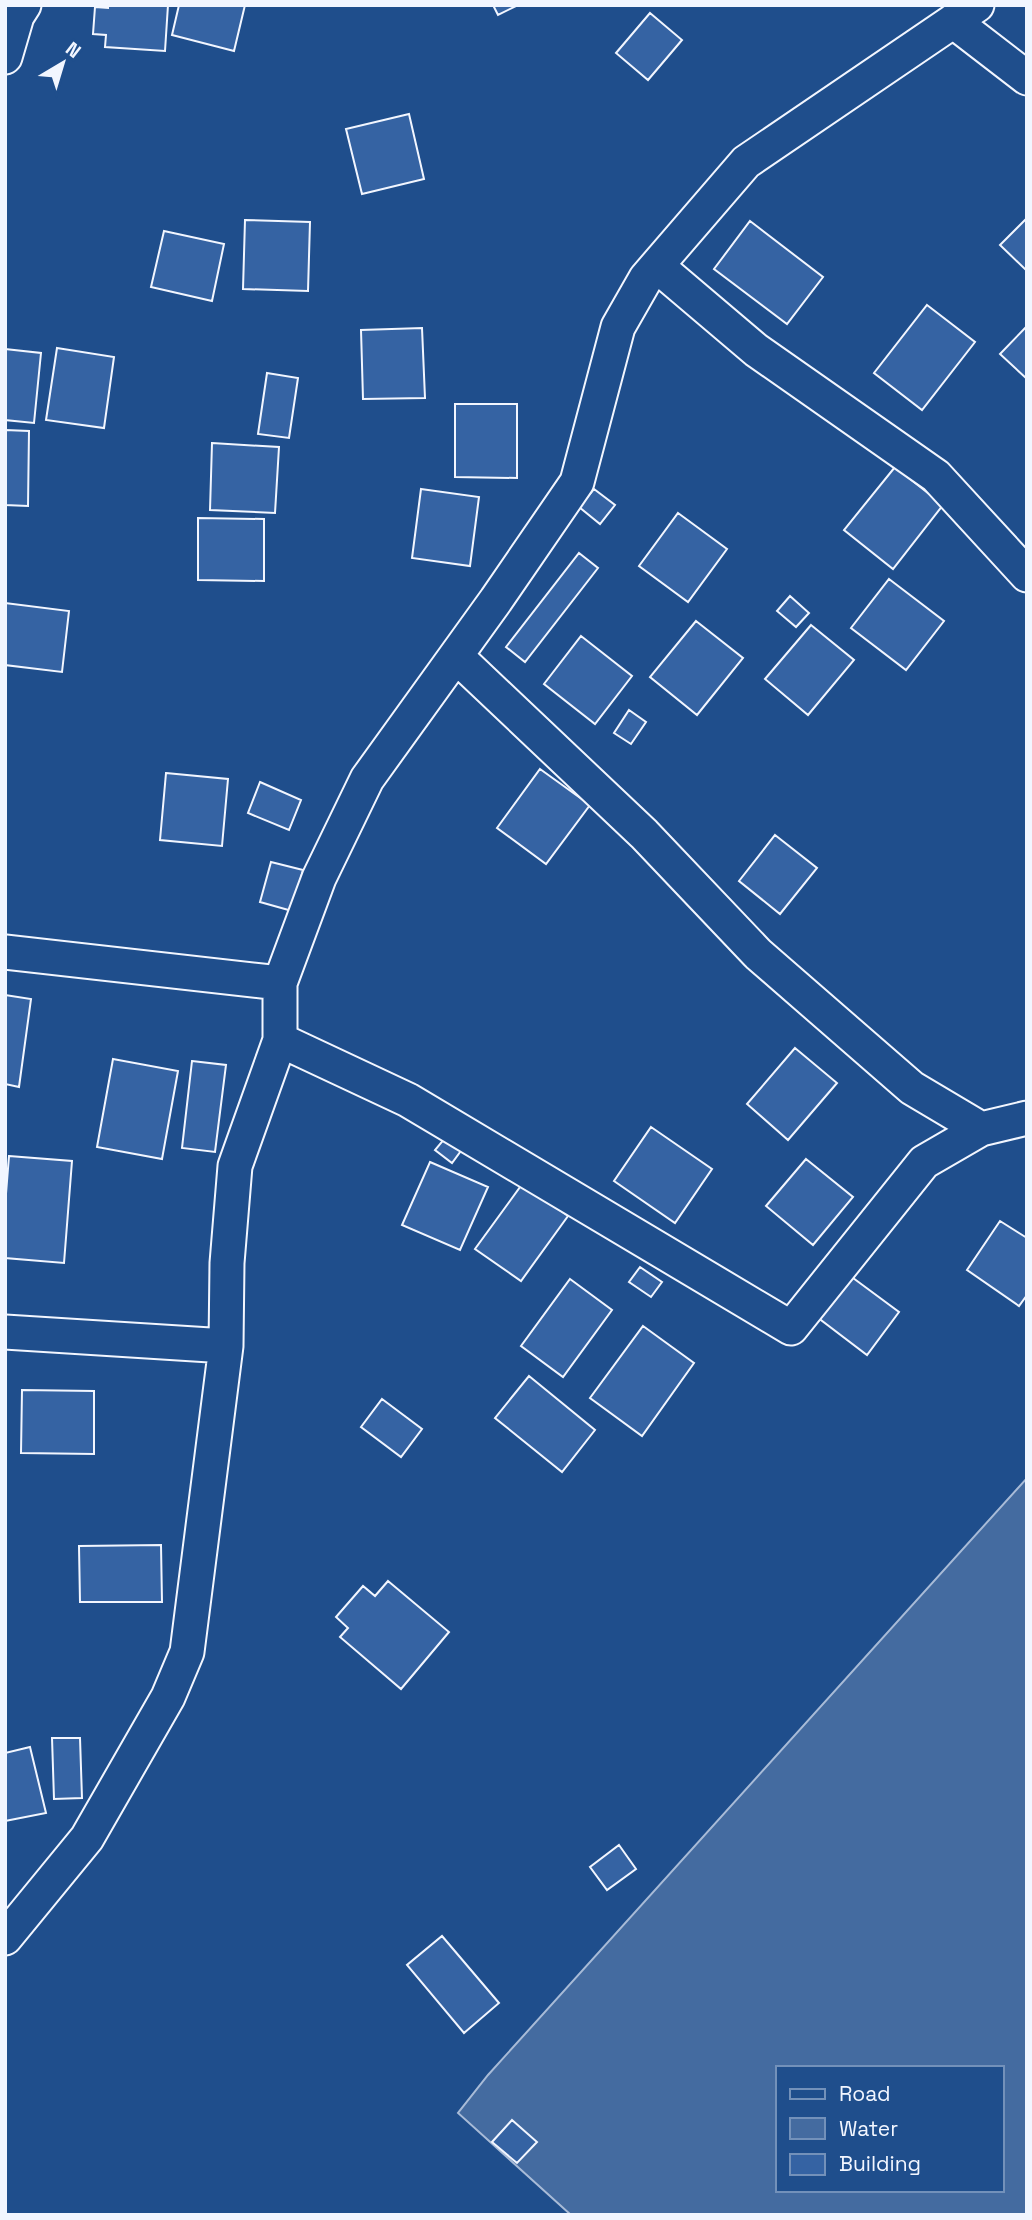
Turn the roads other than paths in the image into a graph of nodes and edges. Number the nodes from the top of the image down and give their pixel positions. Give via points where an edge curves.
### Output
1 (24, 5) edge
2 (965, 13) edge
3 (5, 57) edge
4 (1027, 78) edge
5 (657, 266) junction
6 (1027, 575) edge
7 (456, 656) junction
8 (5, 952) edge
9 (281, 983) junction
10 (280, 1040) junction
11 (1027, 1118) edge
12 (981, 1129) junction
13 (5, 1332) edge
14 (226, 1346) junction
15 (5, 1938) edge

1 - 3 street
2 - 4 street
2 - 5 street via 746,162
5 - 6 street via 756,350 936,476
5 - 7 street via 618,327 577,482
7 - 9 street via 367,779 319,878
7 - 12 street via 645,834 758,954 912,1088
8 - 9 street
9 - 10 street
10 - 12 street via 408,1100 791,1328 924,1163
10 - 14 street via 235,1166
11 - 12 street
13 - 14 street
14 - 15 street via 187,1652 168,1697 87,1838

